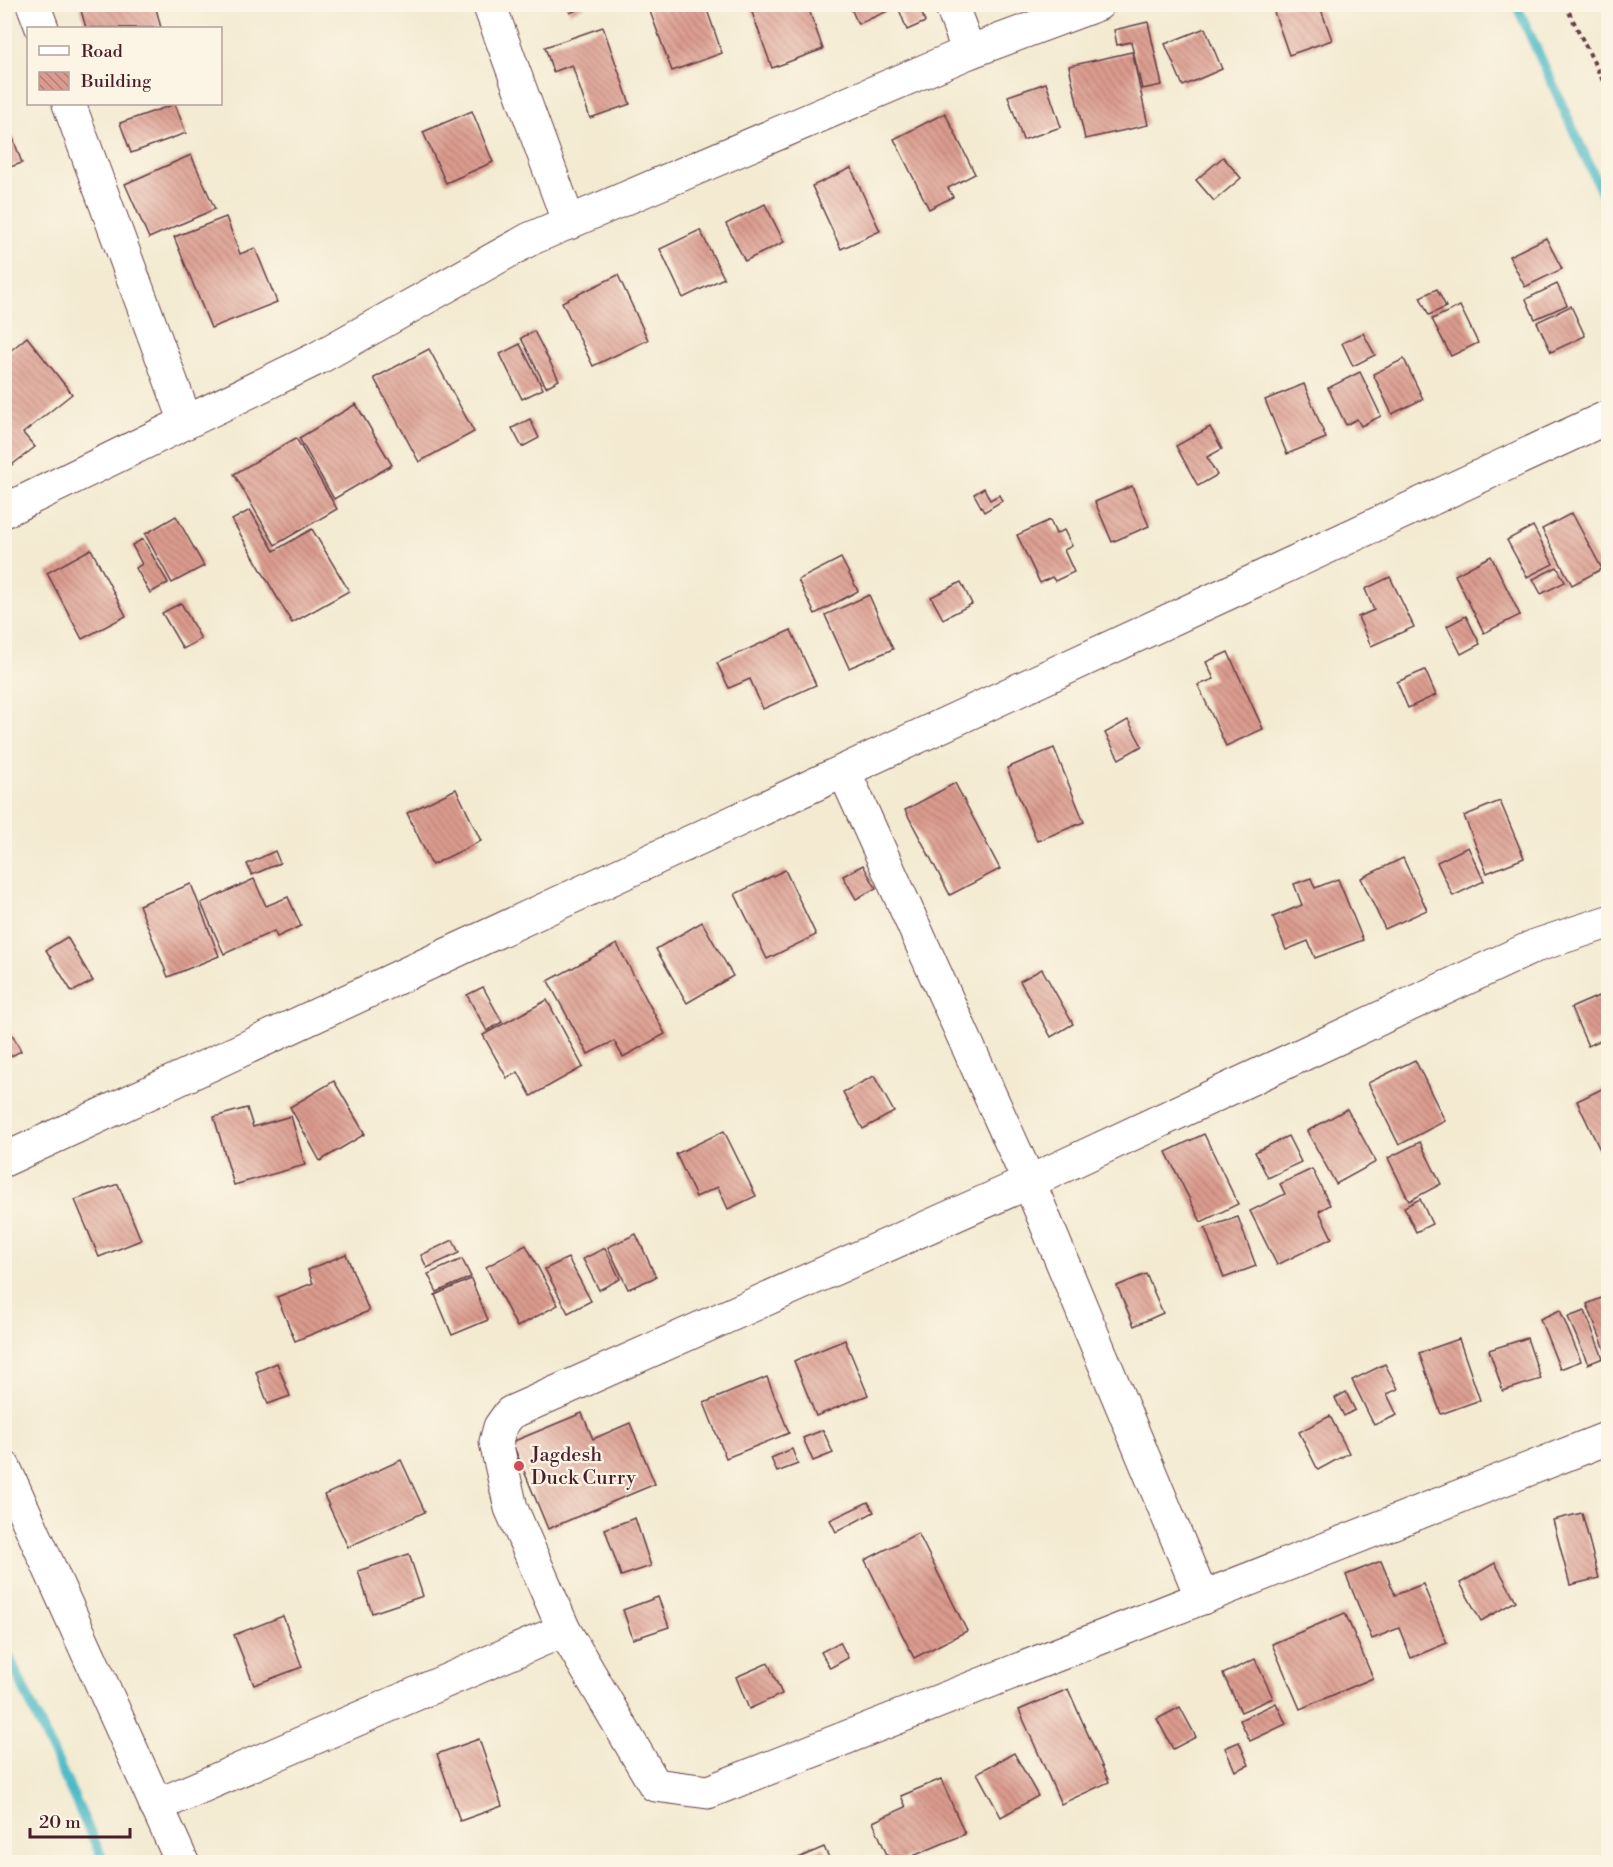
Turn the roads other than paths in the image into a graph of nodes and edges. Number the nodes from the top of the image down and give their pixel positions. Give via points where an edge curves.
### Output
1 (33, 4) edge
2 (489, 4) edge
3 (951, 4) edge
4 (1098, 4) edge
5 (42, 27) edge
6 (969, 52) junction
7 (69, 105) edge
8 (569, 223) junction
9 (1608, 417) edge
10 (186, 422) junction
11 (4, 511) edge
12 (844, 771) junction
13 (1608, 922) edge
14 (4, 1160) edge
15 (1029, 1182) junction
16 (1608, 1438) edge
17 (4, 1467) edge
18 (1203, 1598) junction
19 (564, 1630) junction
20 (156, 1806) junction
21 (182, 1863) edge

1 - 5 street
2 - 8 street
3 - 6 street
4 - 6 street
6 - 8 street
7 - 10 street
8 - 10 street via 530,239 318,358
9 - 12 street
10 - 11 street
12 - 14 street
12 - 15 street
13 - 15 street via 1535,946
15 - 18 street
15 - 19 street via 510,1413 500,1427 496,1443 511,1508
16 - 18 street
17 - 20 street
18 - 19 street via 708,1792 655,1785
19 - 20 street
20 - 21 street

